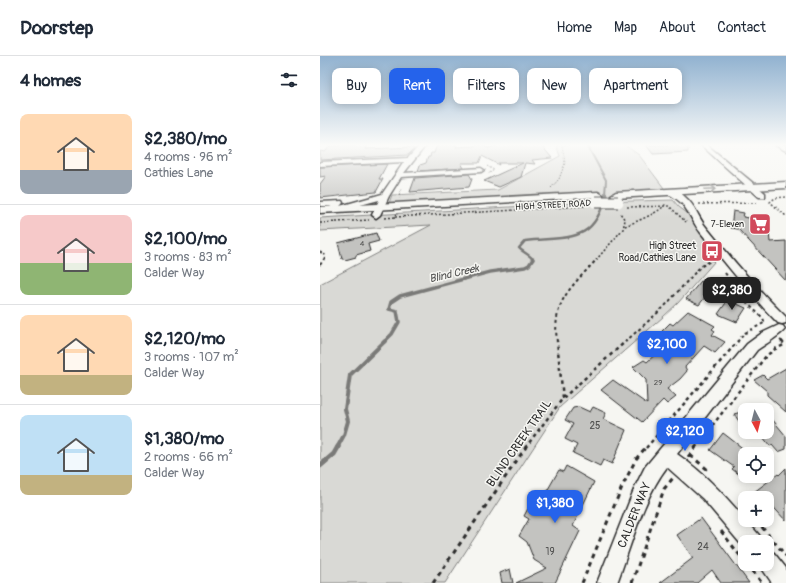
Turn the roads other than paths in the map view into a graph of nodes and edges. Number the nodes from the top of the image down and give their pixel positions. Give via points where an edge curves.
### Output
1 (402, 170) edge
2 (481, 170) dead end
3 (733, 170) edge
4 (399, 174) junction
5 (786, 185) edge
6 (752, 187) junction
7 (397, 188) junction
8 (384, 196) junction
9 (782, 196) edge
10 (684, 199) junction
11 (763, 200) junction
12 (671, 201) junction
13 (348, 202) dead end
14 (320, 204) edge
15 (335, 206) junction
16 (320, 210) edge
17 (381, 213) junction
18 (320, 218) edge
19 (691, 220) junction
20 (781, 332) edge
21 (665, 455) junction
22 (746, 535) edge
23 (774, 568) edge
24 (607, 583) edge
25 (786, 583) edge

1 - 4 street
2 - 4 street
3 - 6 street
4 - 7 street
5 - 6 main road, HIGH STREET ROAD
6 - 11 street
12 -> 6 main road, HIGH STREET ROAD
7 - 8 street
7 - 17 street
8 - 15 street
8 - 17 street
9 - 11 main road, HIGH STREET ROAD
10 - 11 main road, HIGH STREET ROAD
10 - 12 main road, HIGH STREET ROAD
10 - 19 street via 690,207
12 - 17 main road, HIGH STREET ROAD, bridge via 594,201
12 - 19 street
13 - 15 street, HIGH STREET ROAD
14 - 15 street, HIGH STREET ROAD
15 - 16 main road, HIGH STREET ROAD
15 - 17 main road, HIGH STREET ROAD
17 - 18 main road, HIGH STREET ROAD
19 - 20 street via 755,294
20 - 21 street, CALDER WAY via 755,343
21 - 22 street via 694,477 722,505
21 - 24 street, CALDER WAY via 641,493
23 - 25 street

